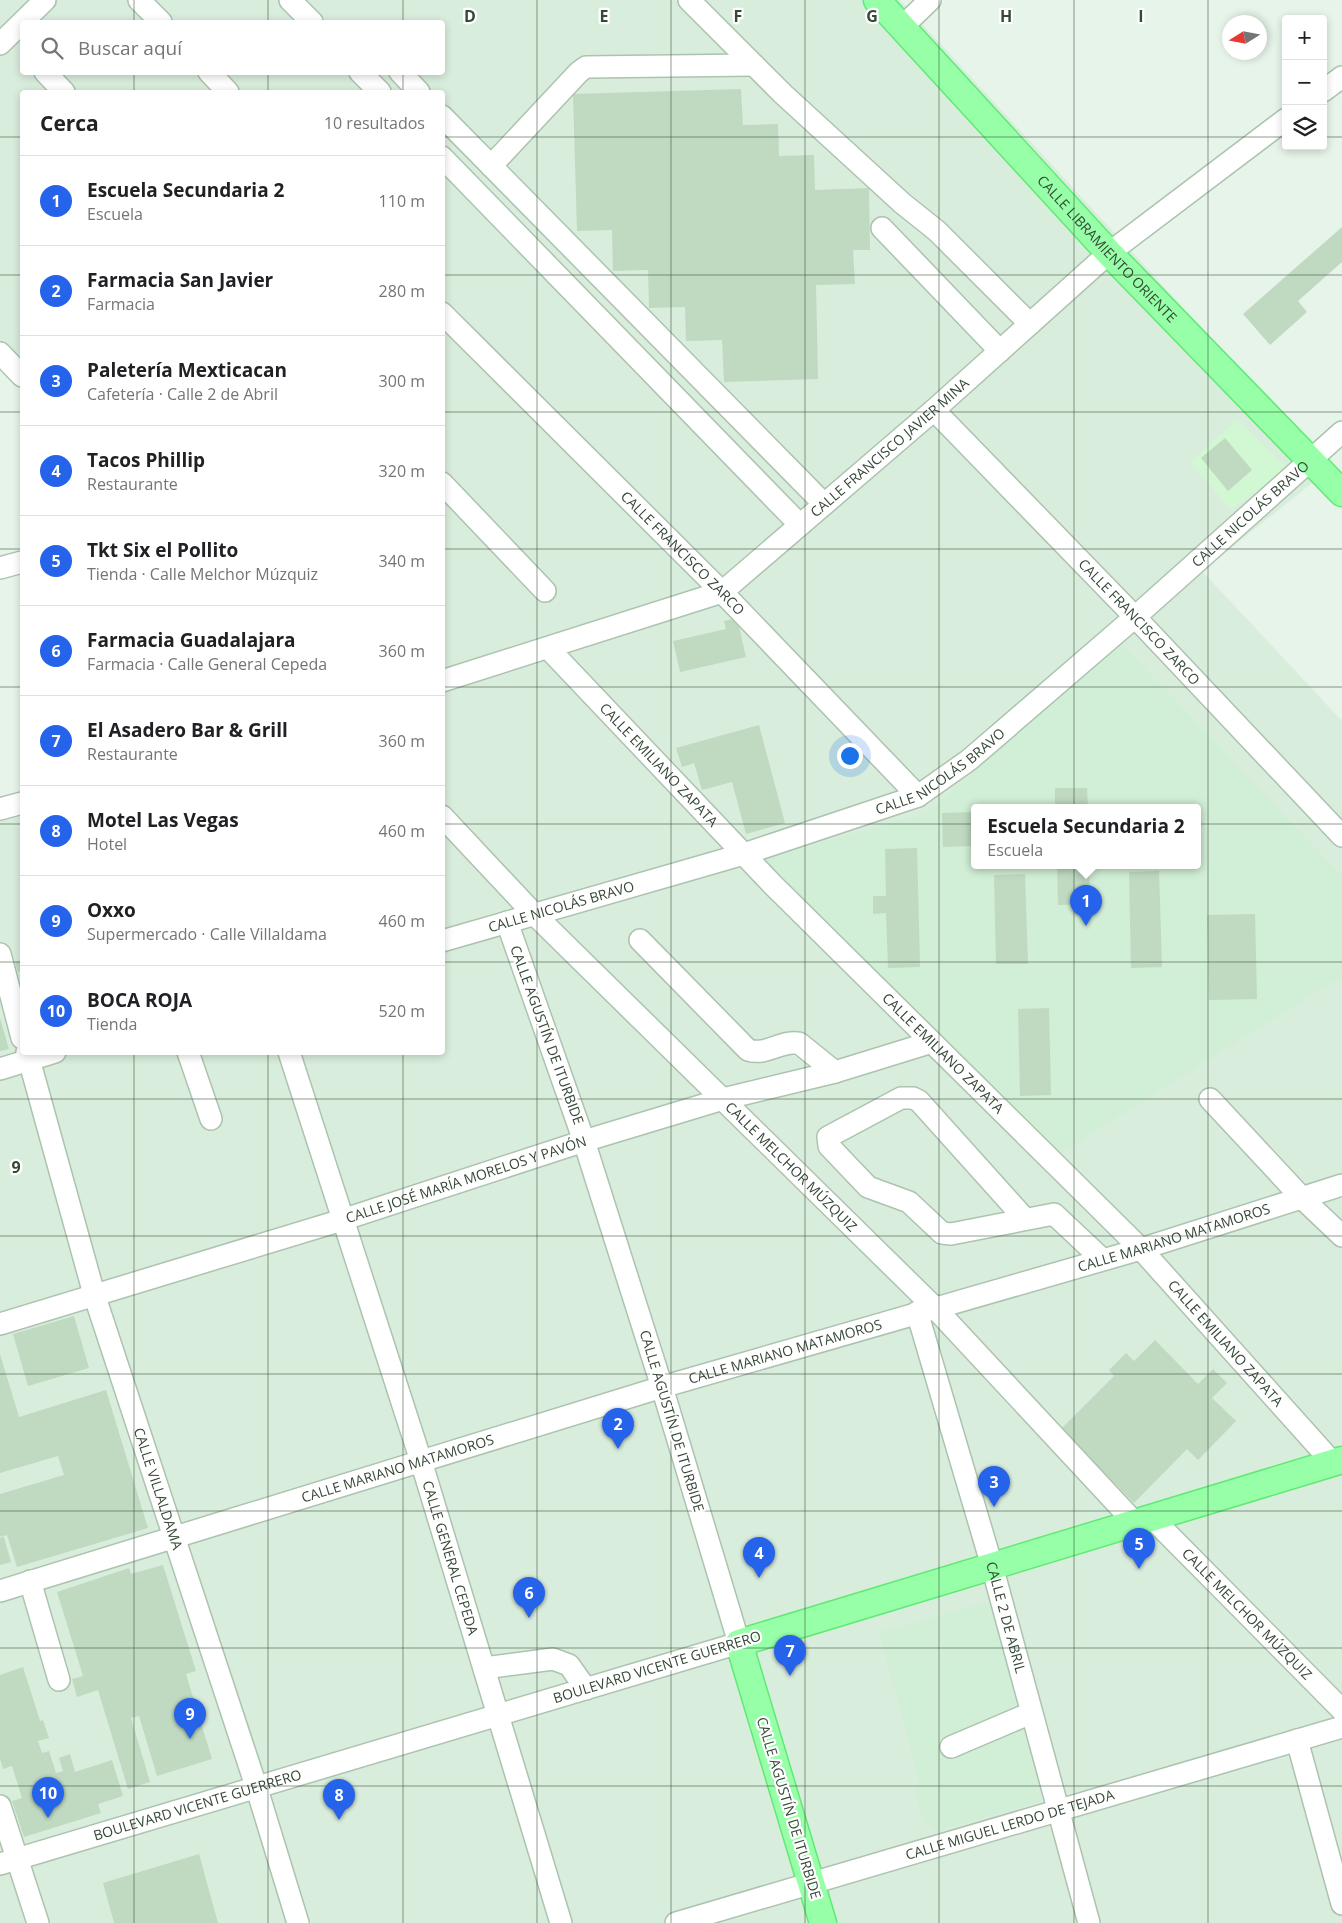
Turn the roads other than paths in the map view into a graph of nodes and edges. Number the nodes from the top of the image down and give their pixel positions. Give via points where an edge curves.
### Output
1 (45, 0) edge
2 (139, 0) edge
3 (290, 0) edge
4 (689, 0) edge
5 (877, 0) edge
6 (930, 0) edge
7 (20, 20) edge
8 (20, 20) edge
9 (159, 20) edge
10 (310, 20) edge
11 (902, 27) junction
12 (4, 33) edge
13 (754, 65) junction
14 (48, 75) edge
15 (212, 75) edge
16 (363, 75) edge
17 (403, 75) edge
18 (1342, 77) edge
19 (1327, 88) edge
20 (62, 90) edge
21 (226, 90) edge
22 (378, 90) edge
23 (417, 90) edge
24 (445, 119) edge
25 (1282, 123) edge
26 (445, 160) edge
27 (491, 166) junction
28 (882, 228) dead end
29 (1109, 253) junction
30 (445, 316) edge
31 (1030, 324) junction
32 (1000, 351) junction
33 (0, 354) edge
34 (20, 374) edge
35 (934, 410) junction
36 (1342, 432) edge
37 (1310, 461) junction
38 (445, 486) edge
39 (1342, 493) edge
40 (824, 504) junction
41 (800, 525) junction
42 (20, 563) edge
43 (0, 568) edge
44 (545, 591) dead end
45 (722, 592) junction
46 (1135, 617) junction
47 (548, 648) junction
48 (445, 680) edge
49 (918, 796) junction
50 (20, 804) edge
51 (0, 809) edge
52 (445, 819) edge
53 (1342, 836) edge
54 (744, 854) junction
55 (534, 914) junction
56 (507, 922) junction
57 (445, 940) edge
58 (640, 940) dead end
59 (0, 954) edge
60 (20, 1030) edge
61 (932, 1042) junction
62 (189, 1055) edge
63 (290, 1055) edge
64 (28, 1056) edge
65 (0, 1069) edge
66 (835, 1072) junction
67 (722, 1099) junction
68 (1210, 1100) dead end
69 (211, 1119) dead end
70 (584, 1141) junction
71 (1342, 1185) edge
72 (1302, 1199) junction
73 (1026, 1219) junction
74 (342, 1220) junction
75 (1342, 1236) edge
76 (1141, 1249) junction
77 (1102, 1259) junction
78 (94, 1294) junction
79 (926, 1310) junction
80 (0, 1324) edge
81 (662, 1387) junction
82 (421, 1461) junction
83 (1337, 1462) edge
84 (1143, 1520) junction
85 (175, 1536) junction
86 (992, 1566) junction
87 (30, 1582) junction
88 (0, 1592) edge
89 (739, 1643) junction
90 (484, 1668) junction
91 (59, 1680) dead end
92 (586, 1689) junction
93 (1342, 1710) edge
94 (1031, 1713) junction
95 (499, 1715) junction
96 (1342, 1727) edge
97 (1297, 1740) junction
98 (951, 1747) dead end
99 (257, 1788) junction
100 (0, 1806) edge
101 (1057, 1810) junction
102 (8, 1862) edge
103 (812, 1884) junction
104 (1342, 1904) edge
105 (38, 1923) edge
106 (298, 1923) edge
107 (561, 1923) edge
108 (676, 1923) edge
109 (823, 1923) edge
110 (1089, 1923) edge

1 - 7 street
2 - 9 street
3 - 10 street
4 - 13 street
5 - 11 main road, CALLE LIBRAMIENTO ORIENTE
6 - 11 street
8 - 12 street
11 - 29 main road, CALLE LIBRAMIENTO ORIENTE
13 - 27 street via 586,67
13 - 31 street via 902,203 937,231
14 - 20 street
15 - 21 street
16 - 22 street
17 - 23 street
18 - 19 street
24 - 27 street
25 - 29 street, CALLE FRANCISCO JAVIER MINA
26 - 41 street
27 - 40 street
28 - 32 street
29 - 31 street, CALLE FRANCISCO JAVIER MINA
29 - 37 main road, CALLE LIBRAMIENTO ORIENTE
30 - 45 street, CALLE FRANCISCO ZARCO
31 - 32 street, CALLE FRANCISCO JAVIER MINA
32 - 35 street, CALLE FRANCISCO JAVIER MINA
33 - 34 street
35 - 40 street, CALLE FRANCISCO JAVIER MINA
35 - 46 street, CALLE FRANCISCO ZARCO
36 - 37 street, CALLE NICOLÁS BRAVO
37 - 39 main road, CALLE LIBRAMIENTO ORIENTE
37 - 46 street, CALLE NICOLÁS BRAVO
38 - 44 street
40 - 41 street, CALLE FRANCISCO JAVIER MINA
41 - 45 street, CALLE FRANCISCO JAVIER MINA
42 - 43 street
45 - 47 street, CALLE FRANCISCO JAVIER MINA
45 - 49 street, CALLE FRANCISCO ZARCO
46 - 49 street, CALLE NICOLÁS BRAVO via 969,760
46 - 53 street, CALLE FRANCISCO ZARCO
47 - 48 street, CALLE FRANCISCO JAVIER MINA
47 - 54 street, CALLE EMILIANO ZAPATA
49 - 54 street, CALLE NICOLÁS BRAVO
50 - 51 street
52 - 55 street, CALLE MELCHOR MÚZQUIZ
54 - 55 street, CALLE NICOLÁS BRAVO
54 - 61 street, CALLE EMILIANO ZAPATA
55 - 56 street, CALLE NICOLÁS BRAVO
55 - 67 street, CALLE MELCHOR MÚZQUIZ
56 - 57 street, CALLE NICOLÁS BRAVO
56 - 70 street, CALLE AGUSTÍN DE ITURBIDE
58 - 66 street via 748,1050 767,1051 792,1042 799,1043
59 - 60 street
61 - 66 street, CALLE JOSÉ MARÍA MORELOS Y PAVÓN
61 - 76 street, CALLE EMILIANO ZAPATA
62 - 69 street
63 - 74 street, CALLE GENERAL CEPEDA
64 - 65 street
64 - 78 street, CALLE VILLALDAMA
66 - 67 street, CALLE JOSÉ MARÍA MORELOS Y PAVÓN
67 - 70 street, CALLE JOSÉ MARÍA MORELOS Y PAVÓN
67 - 79 street, CALLE MELCHOR MÚZQUIZ
68 - 72 street
70 - 74 street, CALLE JOSÉ MARÍA MORELOS Y PAVÓN
70 - 81 street, CALLE AGUSTÍN DE ITURBIDE
71 - 72 street, CALLE MARIANO MATAMOROS
72 - 75 street
72 - 76 street, CALLE MARIANO MATAMOROS
73 - 73 street via 913,1098 901,1098 828,1136 829,1146 868,1187 908,1202 945,1234
73 - 77 street via 1049,1214 1059,1216
74 - 78 street, CALLE JOSÉ MARÍA MORELOS Y PAVÓN
74 - 82 street, CALLE GENERAL CEPEDA
76 - 77 street, CALLE MARIANO MATAMOROS
76 - 83 street, CALLE EMILIANO ZAPATA
77 - 79 street, CALLE MARIANO MATAMOROS
78 - 80 street, CALLE JOSÉ MARÍA MORELOS Y PAVÓN
78 - 85 street, CALLE VILLALDAMA
79 - 81 street, CALLE MARIANO MATAMOROS
79 - 84 street, CALLE MELCHOR MÚZQUIZ
79 - 86 street, CALLE 2 DE ABRIL
81 - 82 street, CALLE MARIANO MATAMOROS
81 - 89 street, CALLE AGUSTÍN DE ITURBIDE
82 - 85 street, CALLE MARIANO MATAMOROS
82 - 90 street, CALLE GENERAL CEPEDA
83 - 84 main road, BOULEVARD VICENTE GUERRERO
84 - 86 main road, BOULEVARD VICENTE GUERRERO
84 - 93 street, CALLE MELCHOR MÚZQUIZ
85 - 87 street, CALLE MARIANO MATAMOROS
85 - 99 street, CALLE VILLALDAMA
86 - 89 main road, BOULEVARD VICENTE GUERRERO
86 - 94 street, CALLE 2 DE ABRIL
87 - 88 street, CALLE MARIANO MATAMOROS
87 - 91 street
89 - 92 street, BOULEVARD VICENTE GUERRERO
89 - 103 main road, CALLE AGUSTÍN DE ITURBIDE
90 - 92 street via 553,1659 569,1665
90 - 95 street, CALLE GENERAL CEPEDA
92 - 95 street, BOULEVARD VICENTE GUERRERO
94 - 98 street
94 - 101 street, CALLE 2 DE ABRIL
95 - 99 street, BOULEVARD VICENTE GUERRERO
95 - 107 street, CALLE GENERAL CEPEDA
96 - 97 street, CALLE MIGUEL LERDO DE TEJADA
97 - 101 street, CALLE MIGUEL LERDO DE TEJADA
97 - 104 street
99 - 102 street, BOULEVARD VICENTE GUERRERO
99 - 106 street, CALLE VILLALDAMA
100 - 102 street
101 - 103 street, CALLE MIGUEL LERDO DE TEJADA
101 - 110 street, CALLE 2 DE ABRIL
102 - 105 street
103 - 108 street, CALLE MIGUEL LERDO DE TEJADA
103 - 109 main road, CALLE AGUSTÍN DE ITURBIDE

